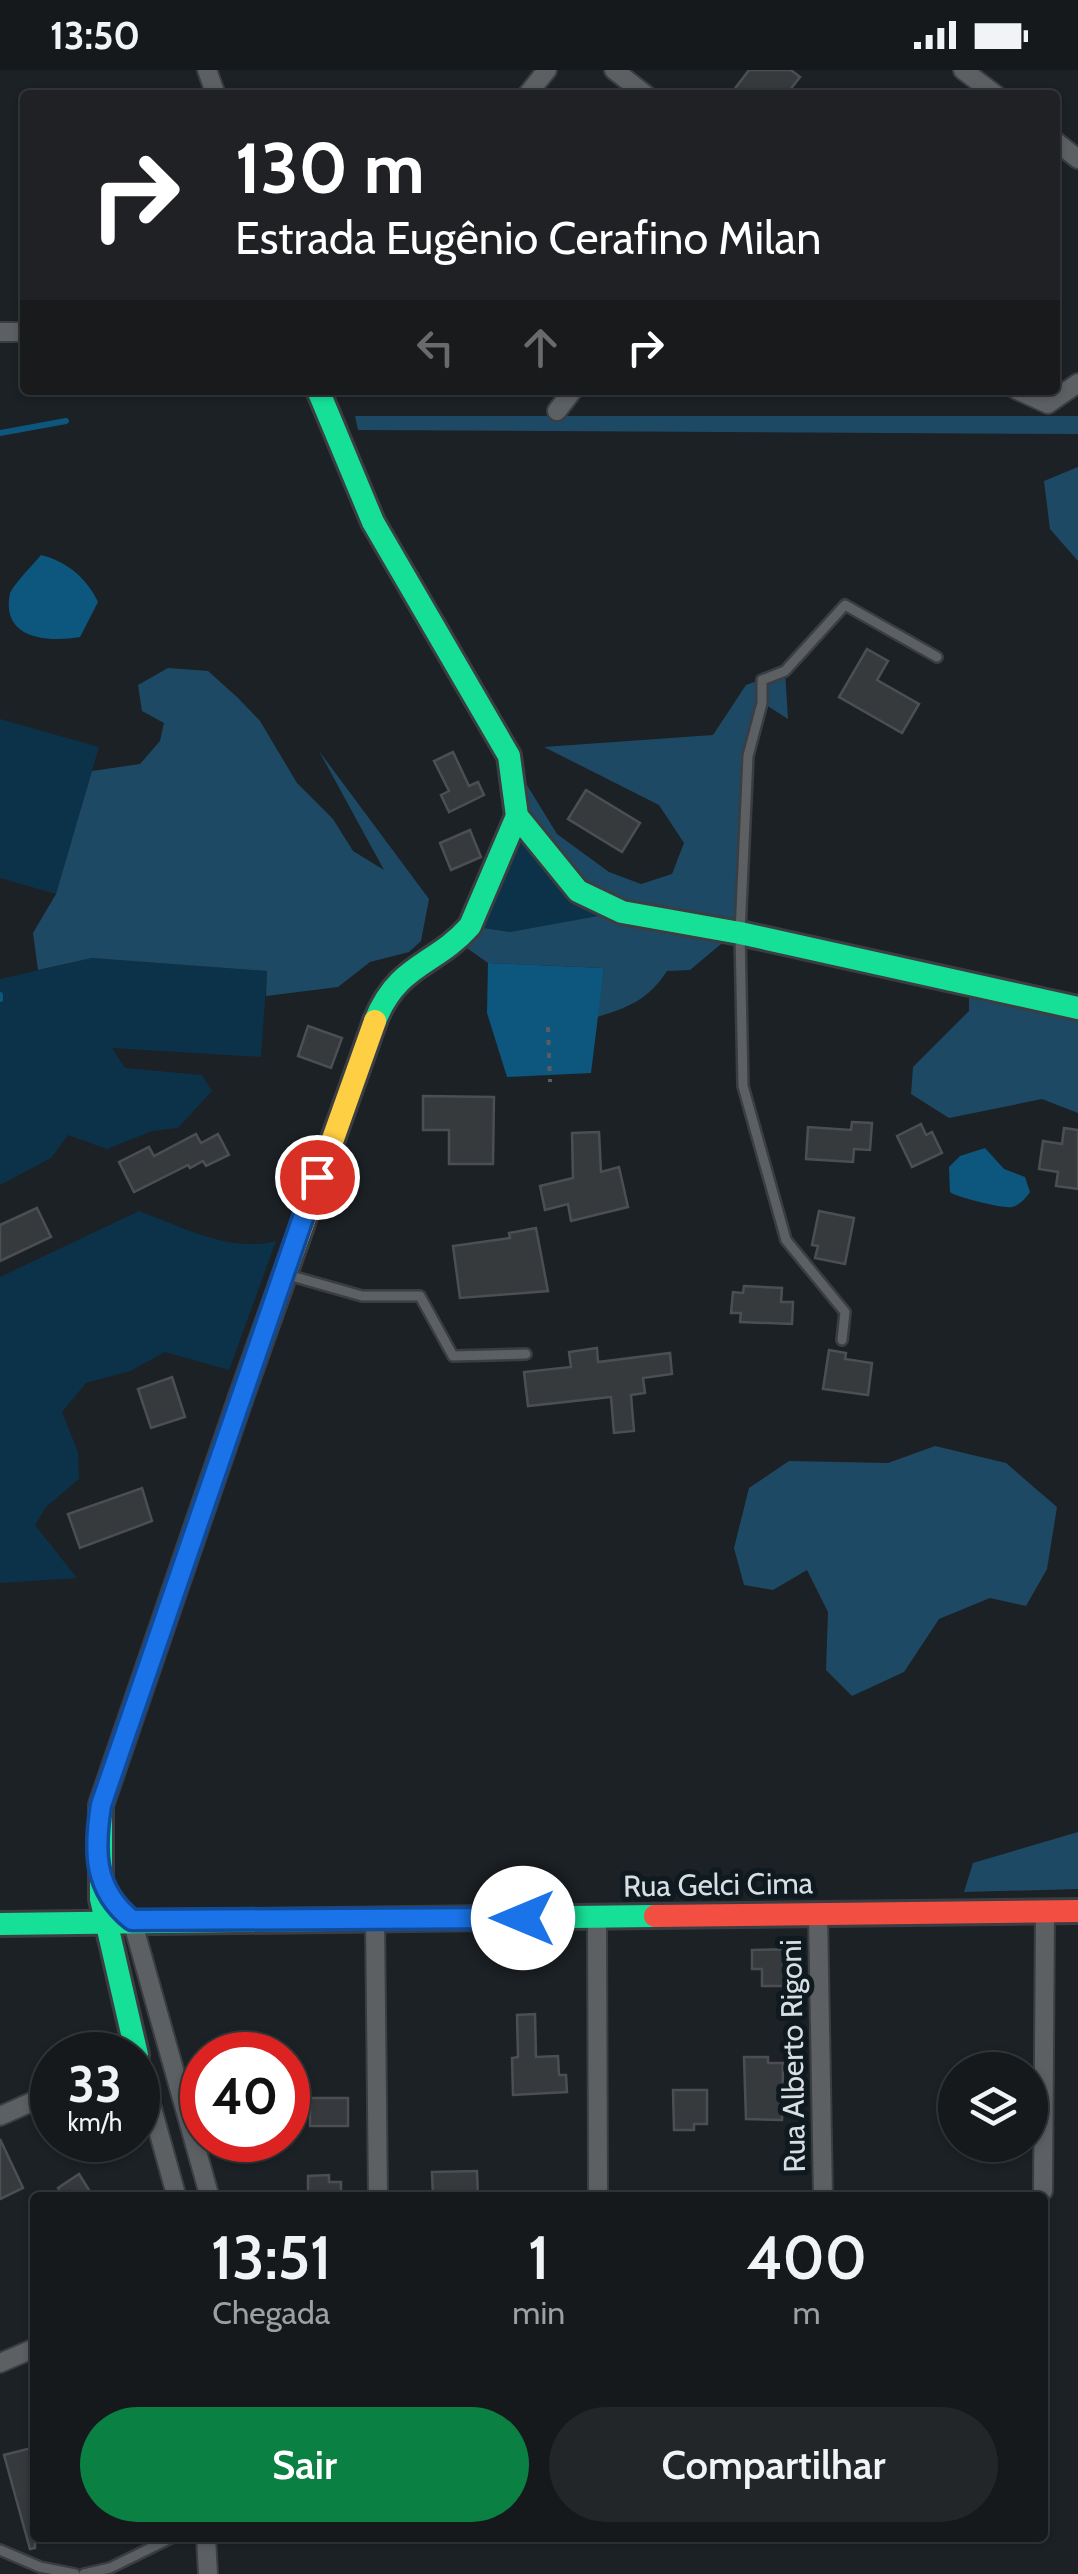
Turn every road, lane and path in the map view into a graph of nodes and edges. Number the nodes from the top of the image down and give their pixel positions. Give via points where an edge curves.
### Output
1 (547, 70) edge
2 (614, 70) edge
3 (964, 70) edge
4 (531, 90) edge
5 (640, 90) edge
6 (990, 90) edge
7 (1078, 383) edge
8 (320, 395) edge
9 (569, 395) edge
10 (1028, 395) edge
11 (557, 411) dead end
12 (936, 658) dead end
13 (517, 816) junction
14 (740, 933) junction
15 (1078, 1008) edge
16 (548, 1027) dead end
17 (550, 1082) dead end
18 (285, 1274) junction
19 (842, 1340) dead end
20 (526, 1354) dead end
21 (104, 1890) junction
22 (1078, 1911) edge
23 (1045, 1912) junction
24 (818, 1913) junction
25 (597, 1917) junction
26 (375, 1918) junction
27 (132, 1920) junction
28 (101, 1923) junction
29 (0, 1924) edge
30 (130, 2032) edge
31 (169, 2048) junction
32 (160, 2051) edge
33 (30, 2103) edge
34 (0, 2116) edge
35 (160, 2137) edge
36 (1043, 2191) dead end
37 (176, 2192) edge
38 (208, 2192) edge
39 (378, 2192) edge
40 (598, 2192) edge
41 (823, 2192) edge
42 (30, 2350) edge
43 (0, 2363) edge
44 (163, 2542) edge
45 (206, 2542) edge
46 (0, 2550) edge
47 (75, 2574) edge
48 (84, 2574) edge
49 (208, 2574) edge

1 - 4 street
2 - 5 street
3 - 6 street
7 - 10 street via 1048,404
8 - 13 street via 373,522 509,756
9 - 11 street
12 - 14 lane via 845,605 785,671 762,680 748,756
13 - 14 street via 578,891 622,912
13 - 18 street via 470,926 412,967 378,1014
14 - 15 street
14 - 19 lane via 743,1086 786,1240 845,1312
16 - 17 path
18 - 20 lane via 362,1296 420,1296 454,1356
18 - 21 street via 101,1805 95,1846
21 - 27 street
21 - 28 street
22 - 23 street, Rua Gelci Cima
23 - 24 street, Rua Gelci Cima
23 - 36 street
24 - 25 street, Rua Gelci Cima
24 - 41 street, Rua Alberto Rigoni
25 - 26 street, Rua Gelci Cima
25 - 40 street
26 - 27 street, Rua Gelci Cima
26 - 39 street
27 - 28 street, Rua Gelci Cima
27 - 31 street
28 - 29 street, Rua Gelci Cima
28 - 30 street
31 - 32 street
31 - 38 street
33 - 34 street
35 - 37 street
42 - 43 street
44 - 48 lane
45 - 49 street
46 - 47 lane

